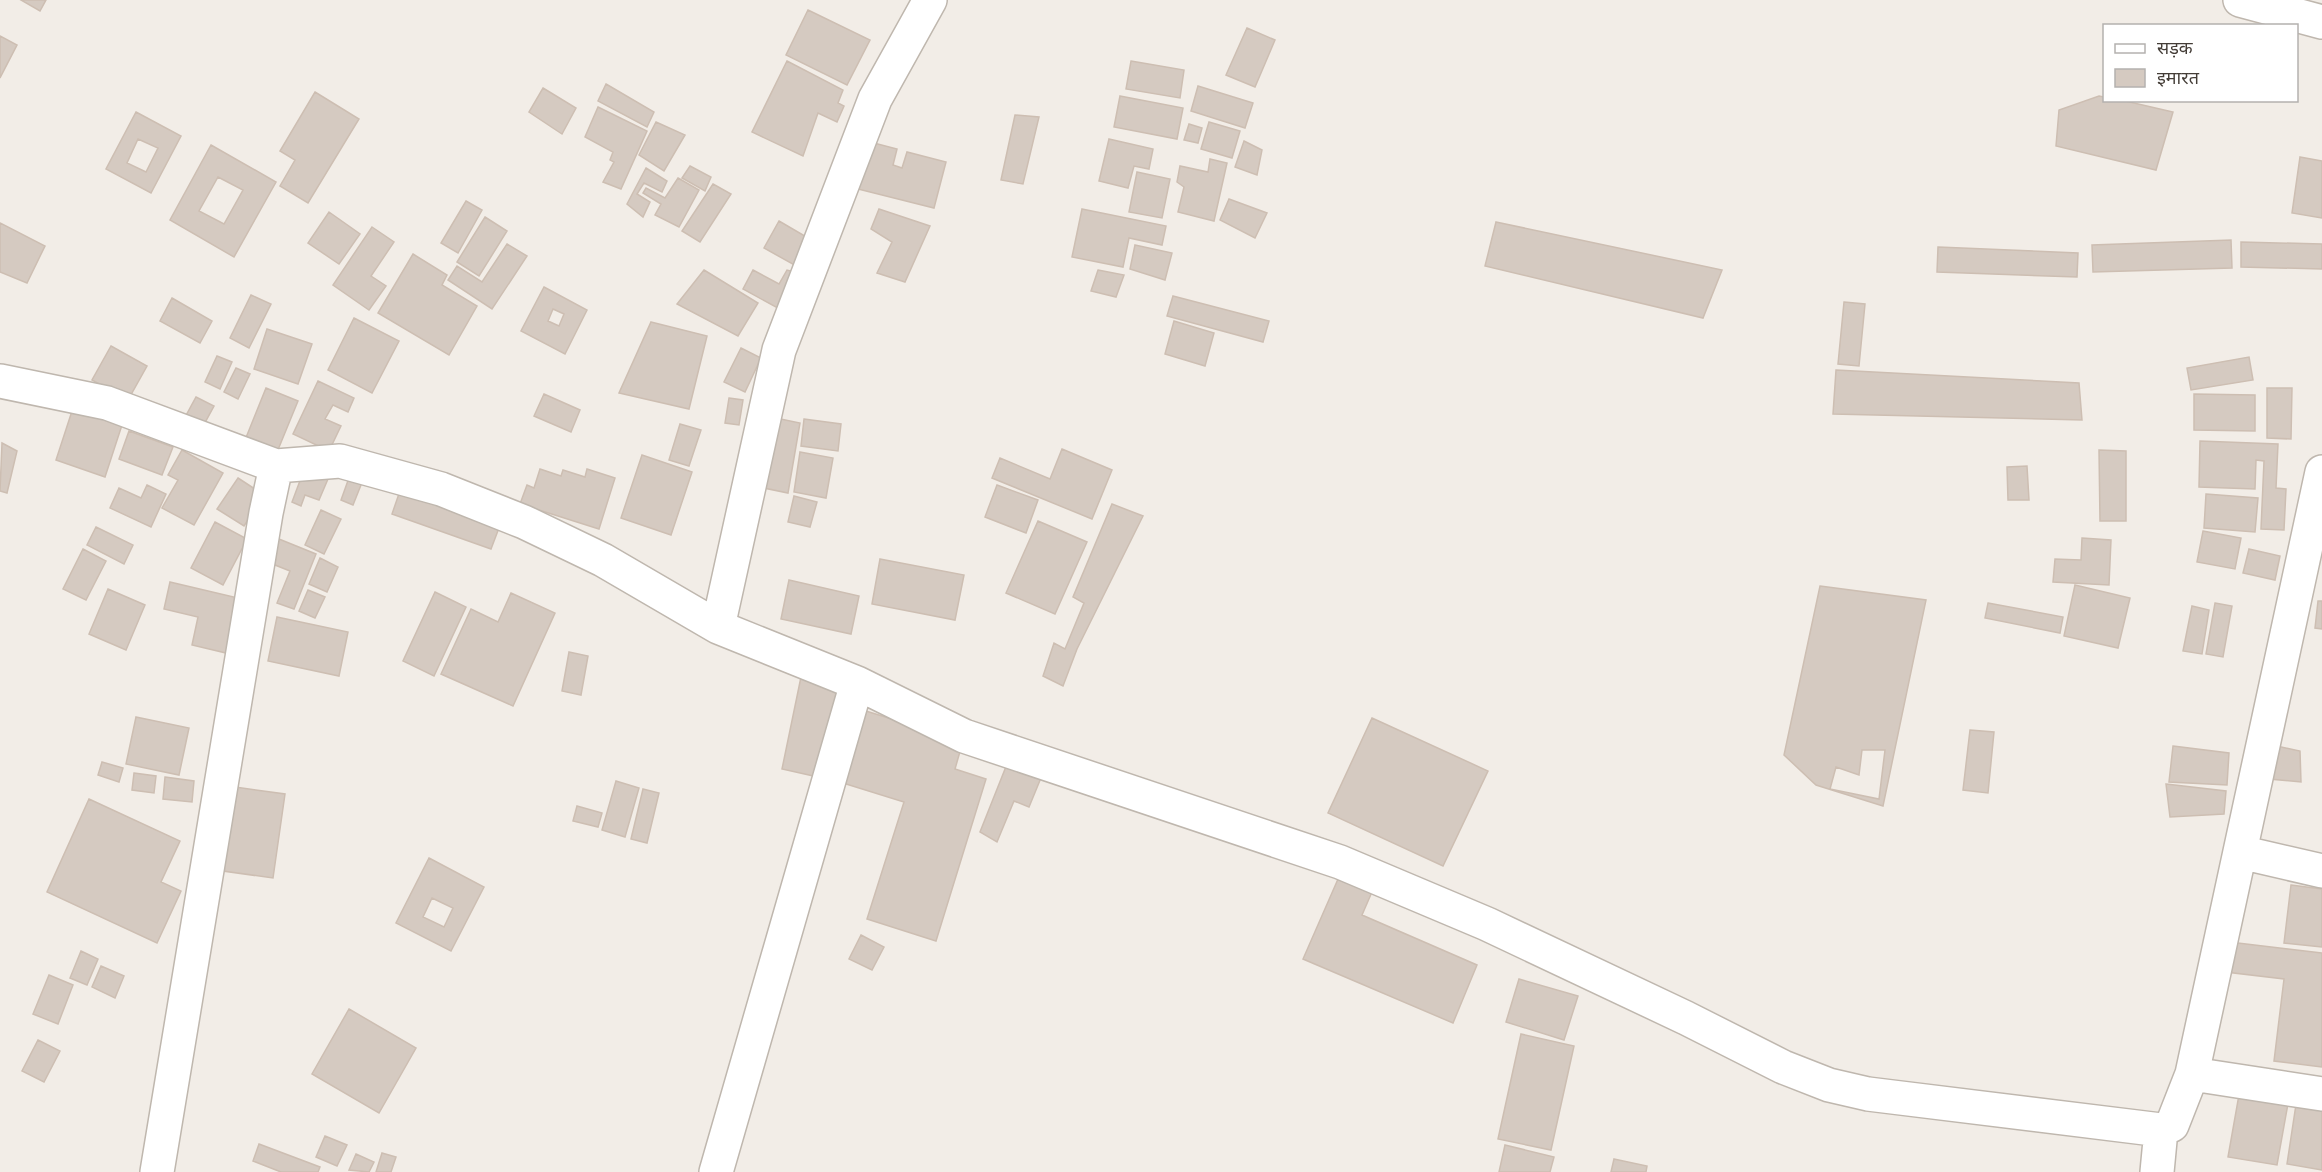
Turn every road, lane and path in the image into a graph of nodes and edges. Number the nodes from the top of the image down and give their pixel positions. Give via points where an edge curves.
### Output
1 (930, 0) edge
2 (2240, 0) edge
3 (2322, 22) edge
4 (0, 381) edge
5 (276, 466) junction
6 (2322, 472) edge
7 (718, 627) junction
8 (857, 683) junction
9 (2240, 852) junction
10 (2322, 871) edge
11 (2192, 1074) junction
12 (2322, 1094) edge
13 (2161, 1130) junction
14 (157, 1172) edge
15 (716, 1172) edge
16 (2157, 1172) edge

1 - 7 street via 866,118 778,350
2 - 3 street
4 - 5 street via 107,403
5 - 7 street via 340,461 441,489 524,522 603,560
5 - 14 street
6 - 9 street
7 - 8 street
8 - 13 street via 964,736 1340,862 1487,924 1829,1085 1868,1094
8 - 15 street
9 - 10 street
9 - 11 street
11 - 12 street
11 - 13 street via 2172,1125
13 - 16 street

